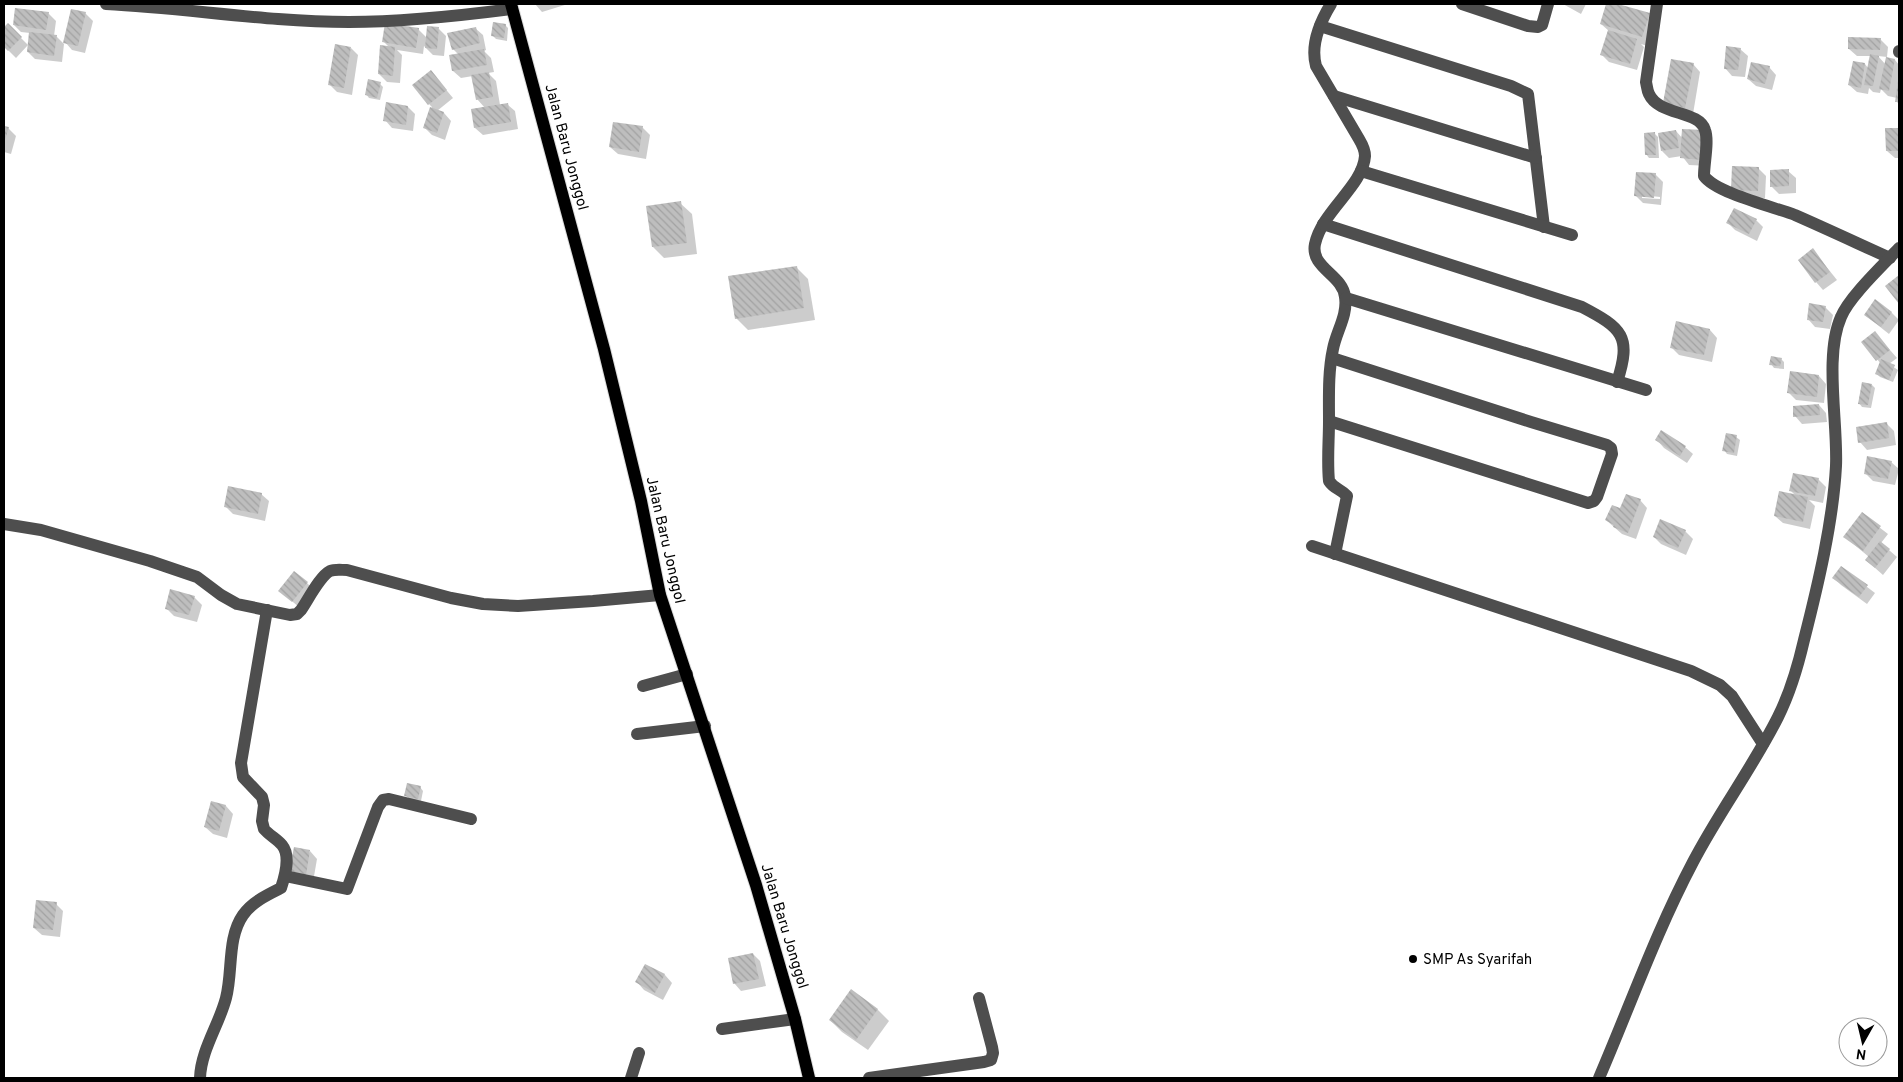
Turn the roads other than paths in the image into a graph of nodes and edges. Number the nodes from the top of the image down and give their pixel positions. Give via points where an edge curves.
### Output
1 (106, 4) edge
2 (1331, 4) edge
3 (1462, 4) edge
4 (1548, 4) edge
5 (1657, 4) edge
6 (512, 6) edge
7 (1320, 26) junction
8 (1334, 96) junction
9 (1536, 158) junction
10 (1361, 171) junction
11 (1323, 224) junction
12 (1544, 227) junction
13 (1572, 235) dead end
14 (1899, 248) edge
15 (1890, 258) junction
16 (1346, 298) junction
17 (1332, 358) junction
18 (1617, 382) junction
19 (1646, 390) dead end
20 (1329, 421) junction
21 (4, 524) edge
22 (1312, 546) dead end
23 (1335, 554) junction
24 (660, 595) junction
25 (267, 610) junction
26 (687, 674) junction
27 (643, 686) dead end
28 (705, 726) junction
29 (637, 734) dead end
30 (1763, 744) junction
31 (471, 819) dead end
32 (285, 876) junction
33 (979, 998) dead end
34 (796, 1019) junction
35 (722, 1028) dead end
36 (639, 1054) dead end
37 (200, 1078) edge
38 (632, 1078) edge
39 (810, 1078) edge
40 (869, 1078) edge
41 (1599, 1078) edge

1 - 6 street via 240,17 348,22 431,19
2 - 7 street
3 - 4 street via 1538,27 1542,25
5 - 15 street via 1646,82 1649,94 1656,103 1704,125 1704,176 1708,182 1794,215
6 - 24 main road, Jalan Baru Jonggol via 602,340
7 - 8 street via 1314,58
7 - 9 street via 1523,90 1530,98
8 - 9 street
8 - 10 street via 1364,149
9 - 12 street
10 - 11 street
10 - 12 street
11 - 16 street via 1314,245 1314,255 1338,281
11 - 18 street via 1582,307 1604,318 1622,335 1623,364
12 - 13 street
14 - 15 street
15 - 30 street via 1850,302 1836,331 1833,370 1837,438 1832,505 1812,605 1790,690
16 - 17 street
16 - 18 street
17 - 20 street
17 - 20 street via 1607,444 1612,454 1597,497 1588,503
18 - 19 street
20 - 23 street via 1329,481 1333,488 1342,490 1347,496
21 - 25 street via 41,530 168,567 197,577 237,604
22 - 23 street
23 - 30 street via 1691,672 1720,685 1732,696
24 - 25 street via 518,606 483,604 336,570 322,578 297,614
24 - 26 main road, Jalan Baru Jonggol
25 - 32 street via 241,763 243,777 262,797 264,830 285,851
26 - 27 street
26 - 28 main road, Jalan Baru Jonggol
28 - 29 street
28 - 34 main road, Jalan Baru Jonggol
30 - 41 street via 1677,892
31 - 32 street via 383,800 347,889
32 - 37 street via 280,888 254,904 240,921 233,946 227,995 200,1066
33 - 40 street via 992,1047 991,1060
34 - 35 street
34 - 39 main road, Jalan Baru Jonggol
36 - 38 street

